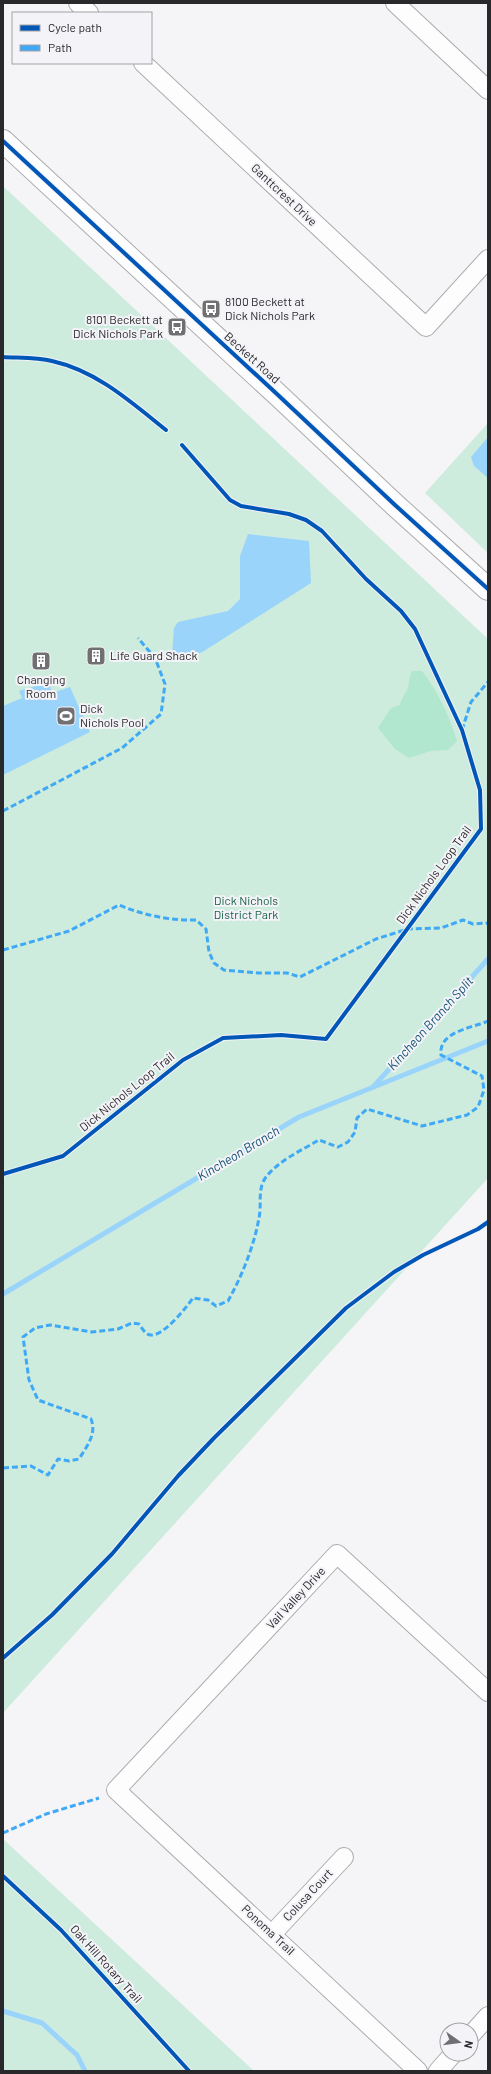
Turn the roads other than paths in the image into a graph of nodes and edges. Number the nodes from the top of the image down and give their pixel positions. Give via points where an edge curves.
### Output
1 (78, 3) edge
2 (395, 3) edge
3 (88, 12) edge
4 (144, 64) edge
5 (488, 90) edge
6 (3, 141) edge
7 (488, 259) edge
8 (488, 589) edge
9 (488, 1692) edge
10 (116, 1790) joint
11 (344, 1857) dead end
12 (272, 1934) junction
13 (488, 2016) edge
14 (479, 2026) edge
15 (446, 2062) edge
16 (418, 2071) edge
17 (438, 2071) edge

1 - 3 street
2 - 5 street
4 - 7 street, Ganttcrest Drive via 426,327
6 - 8 street, Beckett Road
9 - 10 street, Vail Valley Drive via 337,1554
10 - 12 street, Ponoma Trail
11 - 12 street, Colusa Court
12 - 16 street, Ponoma Trail
13 - 14 street
15 - 17 street

